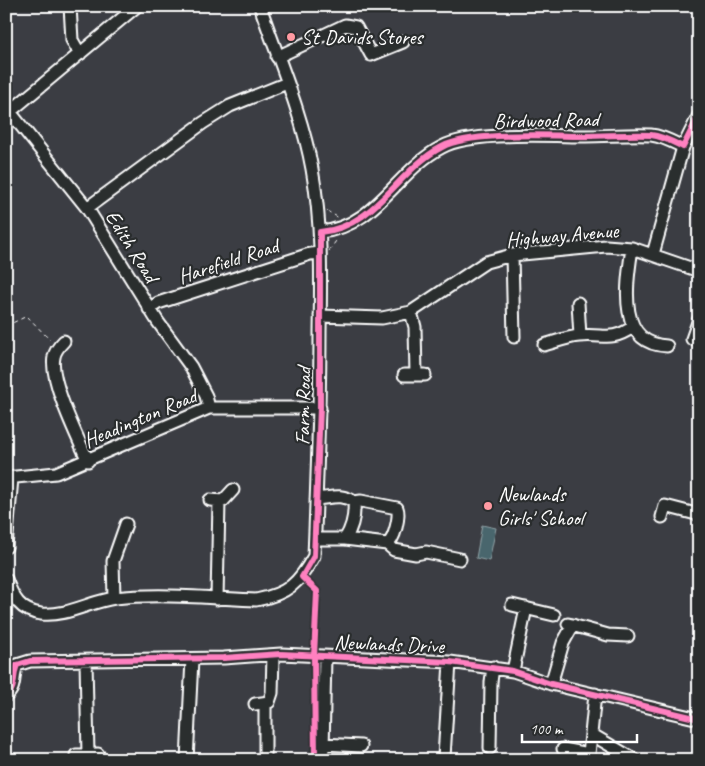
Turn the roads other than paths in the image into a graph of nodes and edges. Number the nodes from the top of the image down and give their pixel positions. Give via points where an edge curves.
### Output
1 (70, 6) edge
2 (137, 6) edge
3 (260, 6) edge
4 (403, 42) dead end
5 (80, 54) junction
6 (277, 57) junction
7 (287, 83) junction
8 (8, 113) edge
9 (699, 115) edge
10 (683, 147) junction
11 (87, 208) junction
12 (320, 232) junction
13 (632, 248) junction
14 (320, 253) junction
15 (653, 254) junction
16 (512, 255) junction
17 (699, 271) edge
18 (578, 303) dead end
19 (149, 309) junction
20 (411, 312) junction
21 (320, 316) junction
22 (699, 319) edge
23 (633, 327) junction
24 (580, 336) junction
25 (514, 338) dead end
26 (692, 339) dead end
27 (58, 342) road end
28 (544, 345) dead end
29 (667, 346) dead end
30 (415, 375) dead end
31 (209, 408) junction
32 (320, 408) junction
33 (88, 461) junction
34 (9, 478) edge
35 (233, 490) dead end
36 (316, 499) junction
37 (354, 502) junction
38 (696, 515) edge
39 (662, 517) dead end
40 (126, 524) dead end
41 (315, 538) junction
42 (345, 539) junction
43 (387, 544) junction
44 (6, 547) edge
45 (460, 560) dead end
46 (6, 579) edge
47 (114, 598) junction
48 (217, 599) junction
49 (512, 605) dead end
50 (526, 608) junction
51 (554, 615) dead end
52 (628, 636) dead end
53 (272, 655) junction
54 (325, 657) junction
55 (192, 659) junction
56 (86, 661) junction
57 (450, 662) junction
58 (493, 667) junction
59 (10, 670) edge
60 (513, 672) junction
61 (551, 684) junction
62 (595, 694) junction
63 (6, 696) edge
64 (699, 719) edge
65 (591, 734) junction
66 (361, 746) dead end
67 (490, 748) dead end
68 (563, 749) dead end
69 (76, 755) dead end
70 (444, 757) dead end
71 (265, 758) dead end
72 (187, 760) edge
73 (635, 760) edge

1 - 5 street via 72,40
2 - 5 street
3 - 6 street, Farm Road
4 - 6 street via 371,55 356,27 345,25
5 - 8 street
6 - 7 street, Farm Road
7 - 11 street via 230,106
7 - 12 street, Farm Road via 312,167
8 - 11 street, Edith Road
9 - 10 street
10 - 12 street, Birdwood Road via 652,135 480,138 443,146 412,168 382,201 361,218
10 - 15 street
11 - 19 street, Edith Road
12 - 14 street, Farm Road
13 - 15 street, Highway Avenue
13 - 16 street, Highway Avenue via 606,246
13 - 23 street via 627,300
14 - 19 street, Harefield Road via 194,291
14 - 21 street, Farm Road
15 - 17 street, Highway Avenue
16 - 20 street, Highway Avenue via 486,262
16 - 25 street
18 - 24 street
19 - 31 street, Edith Road via 191,367
20 - 21 street, Highway Avenue via 382,318
20 - 30 street via 415,327
21 - 32 street, Farm Road
22 - 26 street
23 - 24 street via 611,337
23 - 29 street via 644,340 655,346
24 - 28 street
27 - 33 street via 54,357 57,382
31 - 32 street, Headington Road
31 - 33 street, Headington Road
32 - 36 street, Farm Road
33 - 34 street, Headington Road via 56,473
34 - 44 street
35 - 48 street via 223,500 214,500
36 - 37 street via 347,497
36 - 41 street, Farm Road
37 - 42 street via 350,531
37 - 43 street via 398,509 392,540
38 - 39 street via 665,506
40 - 47 street via 113,561
41 - 42 street
41 - 48 street, Farm Road via 314,556 302,577 289,589 256,600
42 - 43 street
43 - 45 street via 394,550 416,554 426,552
46 - 47 street, Farm Road via 13,598 24,608 40,614 54,614
47 - 48 street, Farm Road
49 - 50 street
50 - 51 street
50 - 60 street
52 - 61 street via 608,635 571,625
53 - 54 street, Newlands Drive
53 - 55 street, Newlands Drive
53 - 71 street via 277,694 269,702 260,704
54 - 57 street, Newlands Drive
54 - 66 street via 323,747
55 - 56 street, Newlands Drive
55 - 72 street
56 - 59 street, Newlands Drive via 30,661
56 - 69 street via 93,755
57 - 58 street, Newlands Drive
57 - 70 street
58 - 60 street, Newlands Drive
58 - 67 street
59 - 63 street, Newlands Drive via 14,685
60 - 61 street, Newlands Drive
61 - 62 street, Newlands Drive
62 - 64 street, Newlands Drive
62 - 65 street
65 - 68 street via 589,754
65 - 73 street

